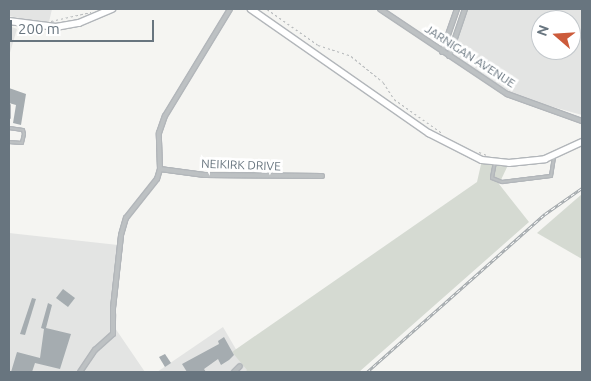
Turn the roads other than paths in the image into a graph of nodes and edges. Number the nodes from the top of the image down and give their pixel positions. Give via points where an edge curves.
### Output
1 (112, 9) edge
2 (230, 9) edge
3 (251, 9) edge
4 (380, 9) edge
5 (457, 9) edge
6 (465, 9) edge
7 (9, 21) edge
8 (442, 52) junction
9 (449, 56) junction
10 (9, 106) edge
11 (9, 118) edge
12 (582, 121) edge
13 (9, 128) edge
14 (9, 142) edge
15 (582, 142) edge
16 (554, 155) junction
17 (495, 162) junction
18 (160, 169) junction
19 (322, 176) dead end
20 (240, 366) dead end
21 (80, 372) edge
22 (234, 372) edge

1 - 7 main road via 79,23 56,27
2 - 18 street via 165,116 159,133
3 - 17 main road via 429,133 455,148
4 - 8 street, JARNIGAN AVENUE
5 - 8 street
6 - 9 street
8 - 9 street, JARNIGAN AVENUE
9 - 12 street, JARNIGAN AVENUE via 507,94
10 - 11 lane
13 - 14 lane via 22,130 24,134 22,143
15 - 16 main road
16 - 17 main road via 527,162
16 - 17 lane via 555,167 547,178 495,180 492,178
18 - 19 street, NEIKIRK DRIVE via 205,175
18 - 21 street via 152,188 134,206 124,226 114,298 114,334
20 - 22 street

